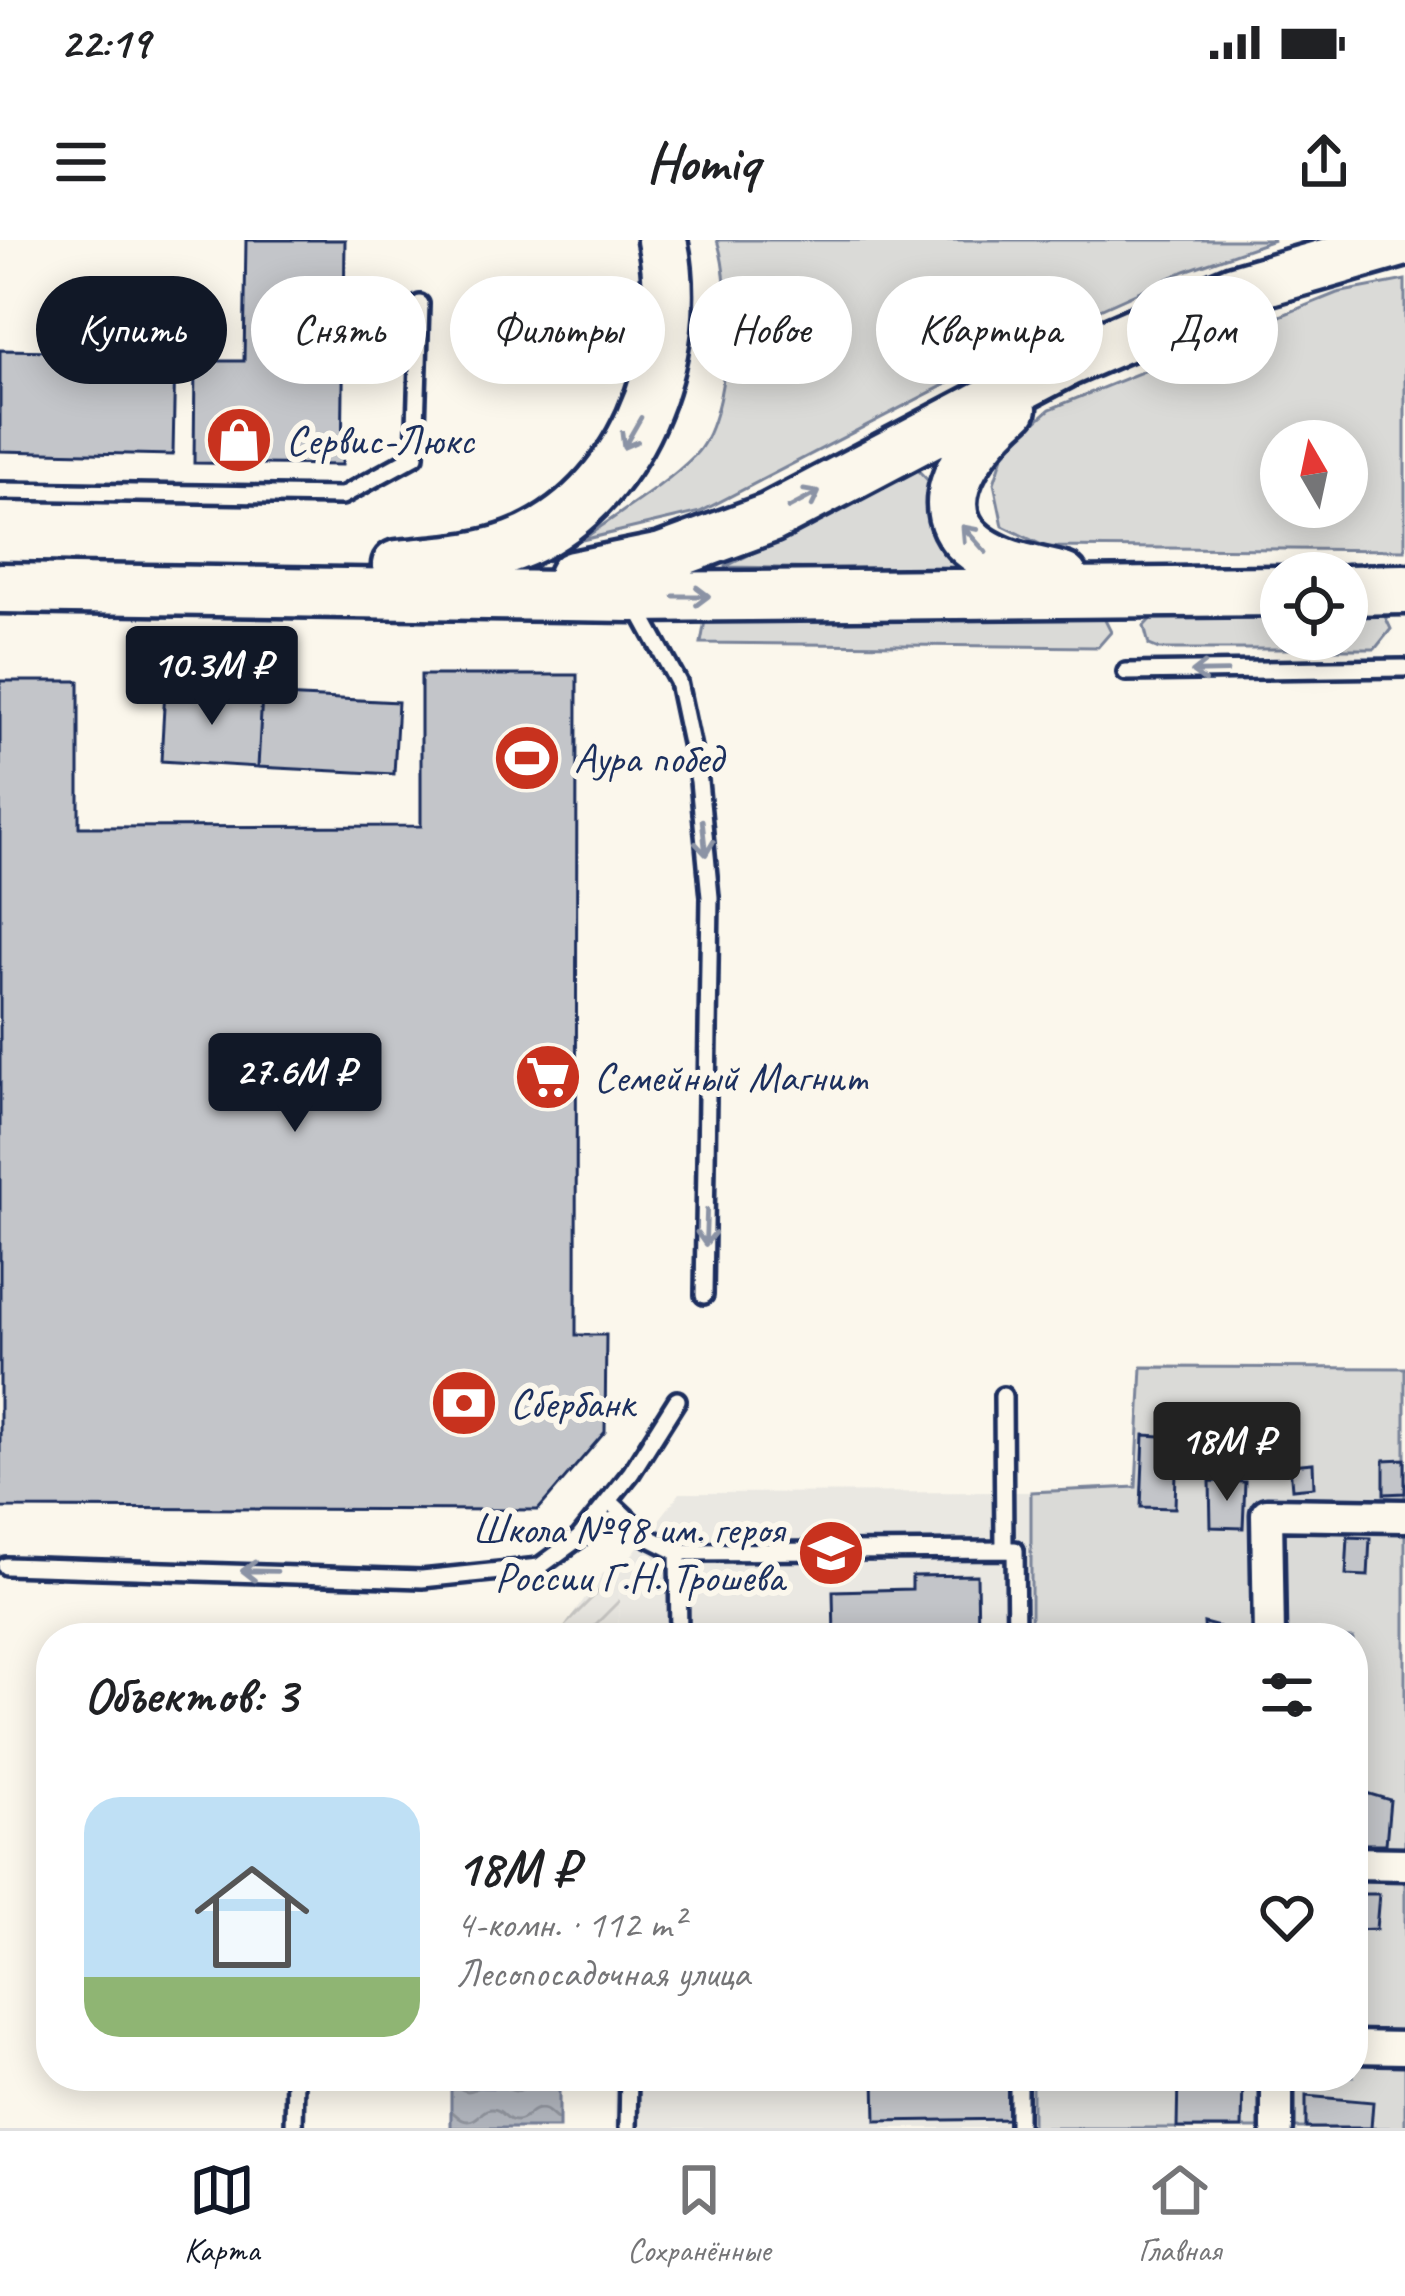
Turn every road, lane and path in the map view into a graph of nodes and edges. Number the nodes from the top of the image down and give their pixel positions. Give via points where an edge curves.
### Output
1 (662, 240) edge
2 (1405, 242) edge
3 (1103, 346) edge
4 (417, 384) edge
5 (1024, 384) edge
6 (1041, 384) edge
7 (0, 491) edge
8 (0, 562) edge
9 (0, 588) edge
10 (1405, 589) edge
11 (1368, 590) edge
12 (407, 591) junction
13 (1260, 591) edge
14 (1119, 594) junction
15 (632, 597) junction
16 (1405, 668) edge
17 (1126, 672) dead end
18 (704, 1294) dead end
19 (1003, 1396) dead end
20 (677, 1400) dead end
21 (609, 1502) junction
22 (1405, 1516) edge
23 (1004, 1550) junction
24 (678, 1552) junction
25 (6, 1566) dead end
26 (679, 1623) edge
27 (1016, 1623) edge
28 (1269, 1623) edge
29 (1368, 1863) edge
30 (1405, 1864) edge
31 (1368, 2047) edge
32 (1405, 2048) edge
33 (294, 2091) edge
34 (629, 2091) edge
35 (1018, 2091) edge
36 (1277, 2091) edge
37 (293, 2128) edge
38 (628, 2128) edge
39 (1018, 2128) edge
40 (1277, 2128) edge

1 -> 8 main road via 670,278 667,348 646,408 609,473 555,526 514,546 384,566
2 - 3 main road via 1234,290
4 - 7 lane via 415,456 342,496
12 -> 5 main road via 542,582 662,558 770,518
14 -> 6 main road via 1000,561 965,533 952,506 971,446
9 - 12 main road
10 - 11 main road
12 - 15 main road
13 - 14 main road
15 -> 14 main road
15 -> 18 lane via 678,682 699,781 710,897
16 -> 17 lane
19 - 23 lane
20 - 21 lane
21 - 24 lane
21 -> 25 lane via 539,1567 496,1575
22 - 28 street via 1267,1514
23 - 24 lane
23 - 27 lane via 1015,1550
24 - 26 lane
29 - 30 street
31 - 32 street
33 - 37 lane
34 - 38 lane
35 - 39 lane
36 - 40 street

